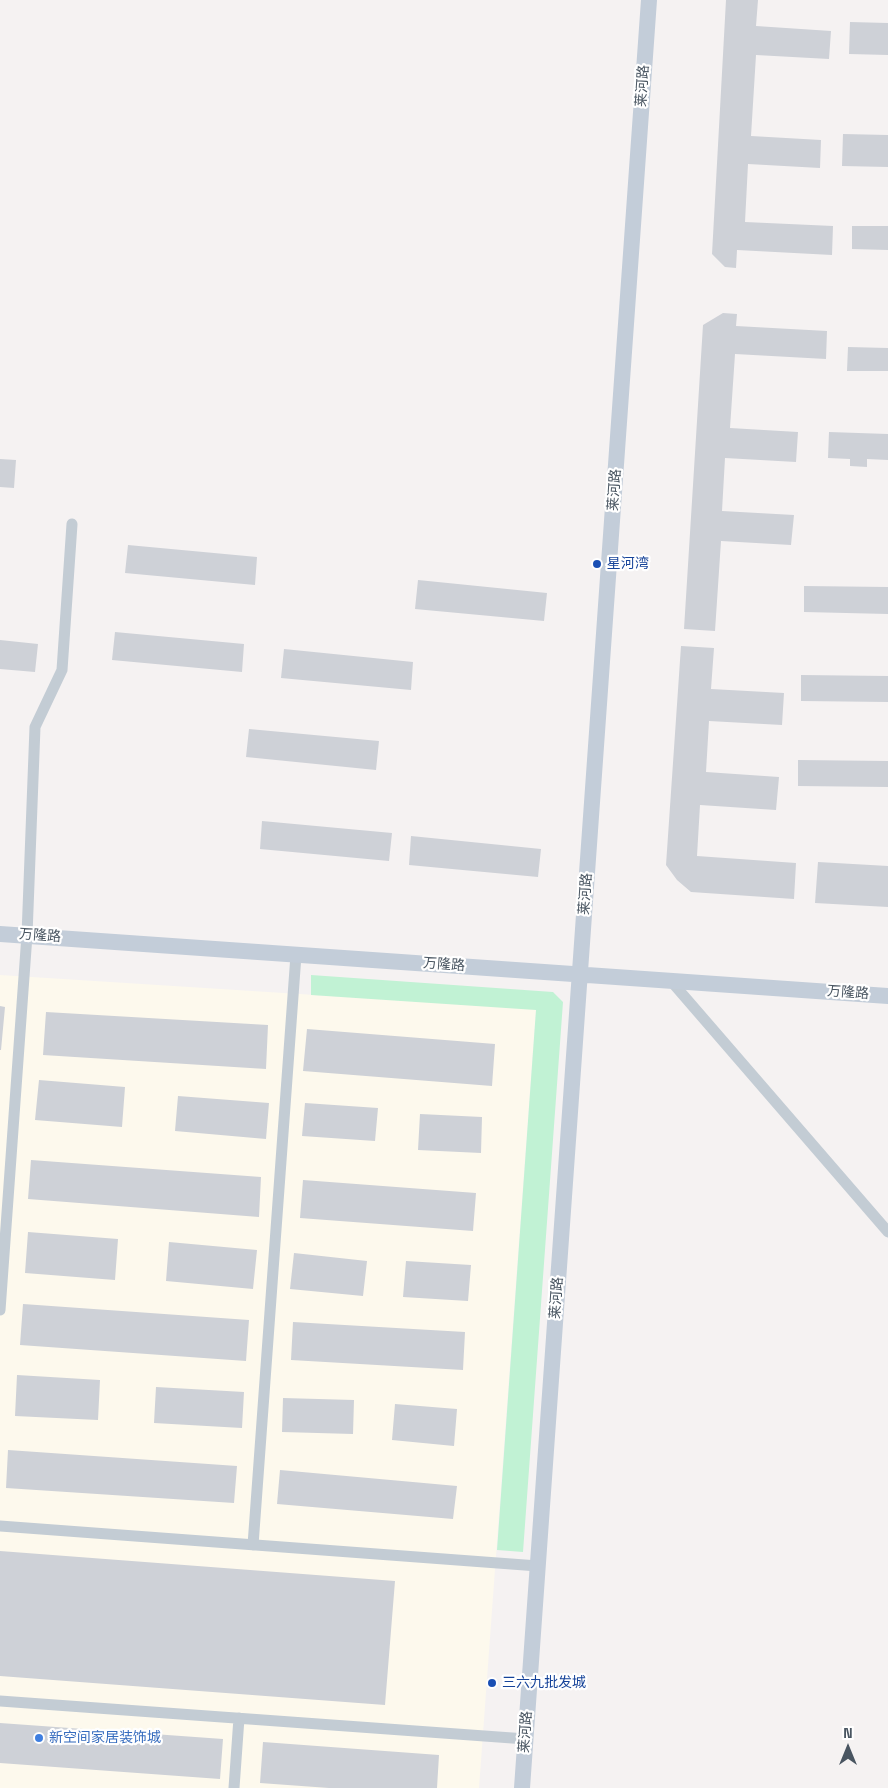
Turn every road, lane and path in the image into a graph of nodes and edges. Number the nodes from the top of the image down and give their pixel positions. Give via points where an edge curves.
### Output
1 (649, 0) edge
2 (72, 524) dead end
3 (0, 934) edge
4 (26, 936) junction
5 (296, 954) junction
6 (581, 974) junction
7 (671, 981) junction
8 (888, 996) edge
9 (888, 1232) edge
10 (0, 1310) edge
11 (0, 1526) edge
12 (253, 1545) junction
13 (538, 1566) junction
14 (0, 1701) edge
15 (239, 1718) junction
16 (526, 1739) junction
17 (234, 1788) edge
18 (522, 1788) edge

1 - 6 street, 莱河路
2 - 4 street via 62,670 35,727
3 - 4 street, 万隆路
4 - 5 street, 万隆路
4 - 10 street
5 - 6 street, 万隆路
5 - 12 street
6 - 7 street, 万隆路
6 - 13 street, 莱河路
7 - 8 street, 万隆路
7 - 9 street
11 - 12 street
12 - 13 street
13 - 16 street, 莱河路
14 - 15 street
15 - 16 street
15 - 17 street
16 - 18 street, 莱河路

